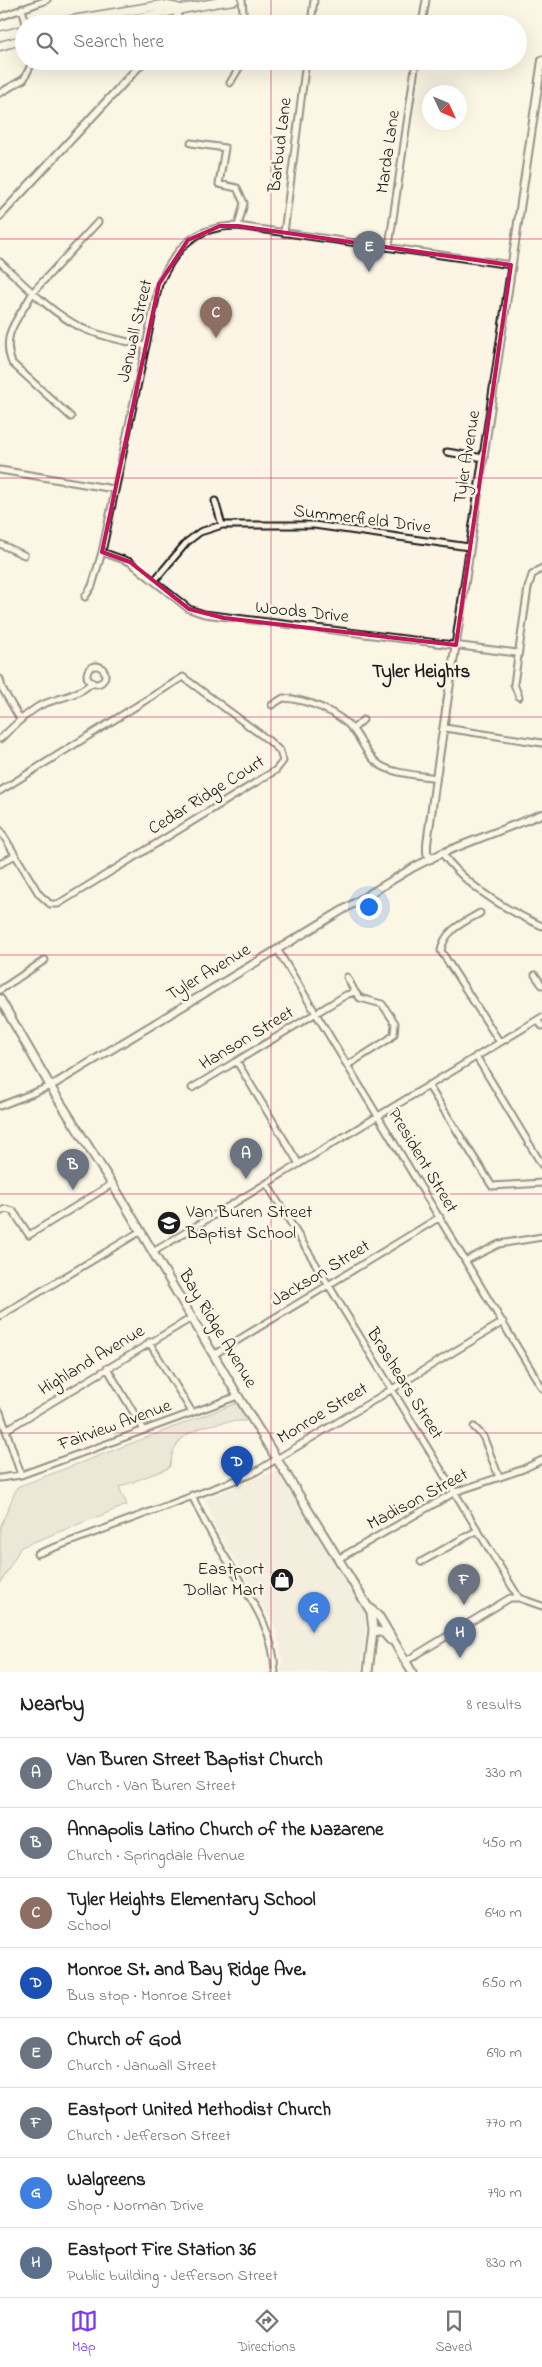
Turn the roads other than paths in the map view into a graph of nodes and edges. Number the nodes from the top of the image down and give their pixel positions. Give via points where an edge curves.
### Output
1 (46, 0) edge
2 (234, 0) edge
3 (242, 0) edge
4 (314, 0) edge
5 (426, 0) edge
6 (22, 8) junction
7 (179, 8) junction
8 (24, 15) edge
9 (103, 15) edge
10 (158, 15) edge
11 (177, 15) edge
12 (243, 15) edge
13 (312, 15) edge
14 (424, 15) edge
15 (0, 17) edge
16 (15, 32) edge
17 (0, 36) edge
18 (15, 42) edge
19 (0, 46) edge
20 (542, 60) edge
21 (28, 70) edge
22 (136, 70) edge
23 (238, 70) edge
24 (305, 70) edge
25 (415, 70) edge
26 (230, 83) dead end
27 (0, 93) edge
28 (191, 144) dead end
29 (0, 216) edge
30 (98, 222) dead end
31 (238, 226) junction
32 (284, 233) junction
33 (389, 246) junction
34 (0, 262) edge
35 (511, 265) junction
36 (33, 292) junction
37 (1, 341) dead end
38 (146, 346) junction
39 (1, 347) edge
40 (71, 417) dead end
41 (447, 452) dead end
42 (484, 458) junction
43 (0, 470) edge
44 (114, 490) junction
45 (215, 501) dead end
46 (222, 525) junction
47 (0, 544) edge
48 (470, 547) junction
49 (102, 552) junction
50 (24, 555) dead end
51 (542, 568) edge
52 (154, 581) junction
53 (85, 597) dead end
54 (456, 645) junction
55 (517, 653) junction
56 (0, 679) edge
57 (92, 682) dead end
58 (519, 697) dead end
59 (272, 705) dead end
60 (20, 719) junction
61 (363, 720) dead end
62 (445, 728) junction
63 (353, 729) junction
64 (0, 739) edge
65 (542, 742) edge
66 (436, 778) junction
67 (0, 791) edge
68 (542, 814) edge
69 (0, 830) edge
70 (442, 853) junction
71 (15, 855) junction
72 (430, 859) junction
73 (0, 864) edge
74 (480, 913) dead end
75 (542, 926) edge
76 (277, 949) junction
77 (45, 960) dead end
78 (535, 974) dead end
79 (347, 977) dead end
80 (542, 985) edge
81 (0, 990) edge
82 (355, 992) junction
83 (0, 999) edge
84 (316, 1015) junction
85 (540, 1018) edge
86 (542, 1026) edge
87 (499, 1041) junction
88 (476, 1056) junction
89 (237, 1062) junction
90 (348, 1065) junction
91 (51, 1086) junction
92 (428, 1086) junction
93 (192, 1088) dead end
94 (0, 1106) edge
95 (378, 1116) junction
96 (299, 1164) junction
97 (542, 1165) edge
98 (542, 1182) edge
99 (112, 1184) junction
100 (266, 1184) junction
101 (0, 1212) edge
102 (440, 1217) junction
103 (141, 1231) junction
104 (542, 1237) edge
105 (153, 1252) junction
106 (467, 1260) junction
107 (328, 1287) junction
108 (0, 1316) edge
109 (193, 1317) junction
110 (503, 1322) junction
111 (149, 1342) junction
112 (215, 1354) junction
113 (107, 1368) junction
114 (542, 1388) edge
115 (391, 1389) junction
116 (238, 1396) junction
117 (0, 1412) edge
118 (192, 1412) junction
119 (474, 1428) dead end
120 (6, 1430) junction
121 (144, 1430) junction
122 (277, 1458) junction
123 (542, 1460) edge
124 (20, 1475) junction
125 (499, 1477) junction
126 (0, 1478) edge
127 (455, 1492) junction
128 (192, 1495) junction
129 (478, 1530) junction
130 (37, 1554) dead end
131 (338, 1559) junction
132 (421, 1562) dead end
133 (519, 1598) junction
134 (367, 1606) junction
135 (542, 1606) edge
136 (373, 1630) junction
137 (398, 1646) junction
138 (406, 1661) junction
139 (275, 1672) edge
140 (368, 1672) edge
141 (412, 1672) edge

1 - 6 street
2 - 7 main road
3 - 12 street
4 - 13 street
5 - 14 street
6 - 8 street
6 - 15 street
7 - 9 main road via 162,5
7 - 10 main road
7 - 11 street
16 - 17 main road
18 - 19 main road
20 - 35 street, Tyler Avenue
21 - 27 street via 24,79
22 - 29 street
23 - 26 street
24 - 32 street, Barbud Lane
25 - 33 street, Marda Lane
28 - 31 street via 224,148 219,184 237,188 244,203
30 - 36 street
31 - 32 street, Janwall Street
31 - 38 street, Janwall Street via 220,226 203,231 188,240 175,255 160,284
32 - 33 street, Janwall Street
33 - 35 street, Janwall Street
34 - 36 street
35 - 42 street, Tyler Avenue
36 - 37 street via 6,326
36 - 38 street via 52,309 84,329
38 - 44 street, Janwall Street
39 - 40 street via 12,363
41 - 42 street
42 - 48 street, Tyler Avenue
43 - 44 street
44 - 49 street, Janwall Street
45 - 46 street
46 - 48 street, Summerfield Drive via 314,525
46 - 52 street, Summerfield Drive via 200,532 187,542
47 - 50 street
48 - 54 street, Tyler Avenue
49 - 52 street, Woods Drive via 130,562
49 - 53 street via 92,586
51 - 55 street via 532,575 528,588
52 - 54 street, Woods Drive via 189,608 204,614
54 - 55 street, Woods Drive
54 - 62 street, Tyler Avenue
55 - 58 street via 514,684
56 - 60 street
57 - 60 street via 82,690 38,707
59 - 63 street via 283,698 312,703
60 - 64 street
61 - 63 street
62 - 65 street
62 - 66 street, Tyler Avenue
63 - 66 street via 367,753 382,766
66 - 72 street, Tyler Avenue via 427,844
67 - 71 street, Cedar Ridge Court via 183,677 268,740 280,751 283,761 276,770 58,904 45,901
68 - 70 street, Tyler Avenue
69 - 71 street, Cedar Ridge Court
70 - 72 street, Tyler Avenue
70 - 75 street via 459,874 494,902
71 - 73 street
72 - 76 street, Tyler Avenue
74 - 87 street via 449,932 442,940 441,951
76 - 84 street, President Street
76 - 91 street, Tyler Avenue
77 - 81 street
78 - 80 street
79 - 82 street
82 - 84 street, Hanson Street
82 - 90 street via 360,998 382,1004 395,1023 394,1034
83 - 91 main road, Bay Ridge Avenue
84 - 89 street, Hanson Street
84 - 90 street, President Street
85 - 86 street
85 - 87 street
87 - 88 street
88 - 92 street
88 - 97 street
89 - 93 street, Hanson Street
89 - 96 street
90 - 95 street, President Street
91 - 94 street, Tyler Avenue
91 - 99 main road, Bay Ridge Avenue
92 - 95 street
92 - 98 street via 492,1186
95 - 96 street
95 - 102 street, President Street
96 - 100 street
99 - 101 street via 29,1235 13,1211 5,1209
99 - 103 main road, Bay Ridge Avenue
100 - 105 street
100 - 107 street, Brashears Street
102 - 106 street, President Street
102 - 107 street, Jackson Street
103 - 105 main road, Bay Ridge Avenue
103 - 108 street
104 - 106 street via 499,1244
105 - 109 main road, Bay Ridge Avenue
106 - 110 street, President Street
107 - 112 street, Jackson Street
107 - 115 street, Brashears Street
109 - 111 street, Highland Avenue
109 - 112 main road, Bay Ridge Avenue
110 - 114 street, President Street
110 - 115 street, Monroe Street
111 - 113 street, Highland Avenue
111 - 118 street
112 - 116 main road, Bay Ridge Avenue
113 - 120 street, Highland Avenue
113 - 121 street
115 - 122 street, Monroe Street
115 - 127 street, Brashears Street
116 - 118 street, Fairview Avenue
116 - 122 main road, Bay Ridge Avenue
117 - 120 street
118 - 121 street, Fairview Avenue
119 - 125 street via 483,1436
120 - 124 street
121 - 124 street, Fairview Avenue
122 - 128 street, Monroe Street via 252,1474
122 - 131 main road, Bay Ridge Avenue
123 - 125 street, Madison Street
124 - 126 street, Fairview Avenue
125 - 127 street, Madison Street
127 - 129 street, Brashears Street
127 - 131 street, Madison Street
128 - 130 street, Monroe Street
128 - 139 street via 208,1529 264,1620 273,1648
129 - 132 street
129 - 133 street, Brashears Street
131 - 134 main road, Bay Ridge Avenue
133 - 135 street
133 - 138 street via 504,1601
134 - 136 main road via 372,1612
134 - 137 main road, Bay Ridge Avenue via 379,1617
136 - 137 main road via 384,1633
136 - 140 main road
137 - 138 main road, Bay Ridge Avenue
138 - 141 main road, Bay Ridge Avenue

